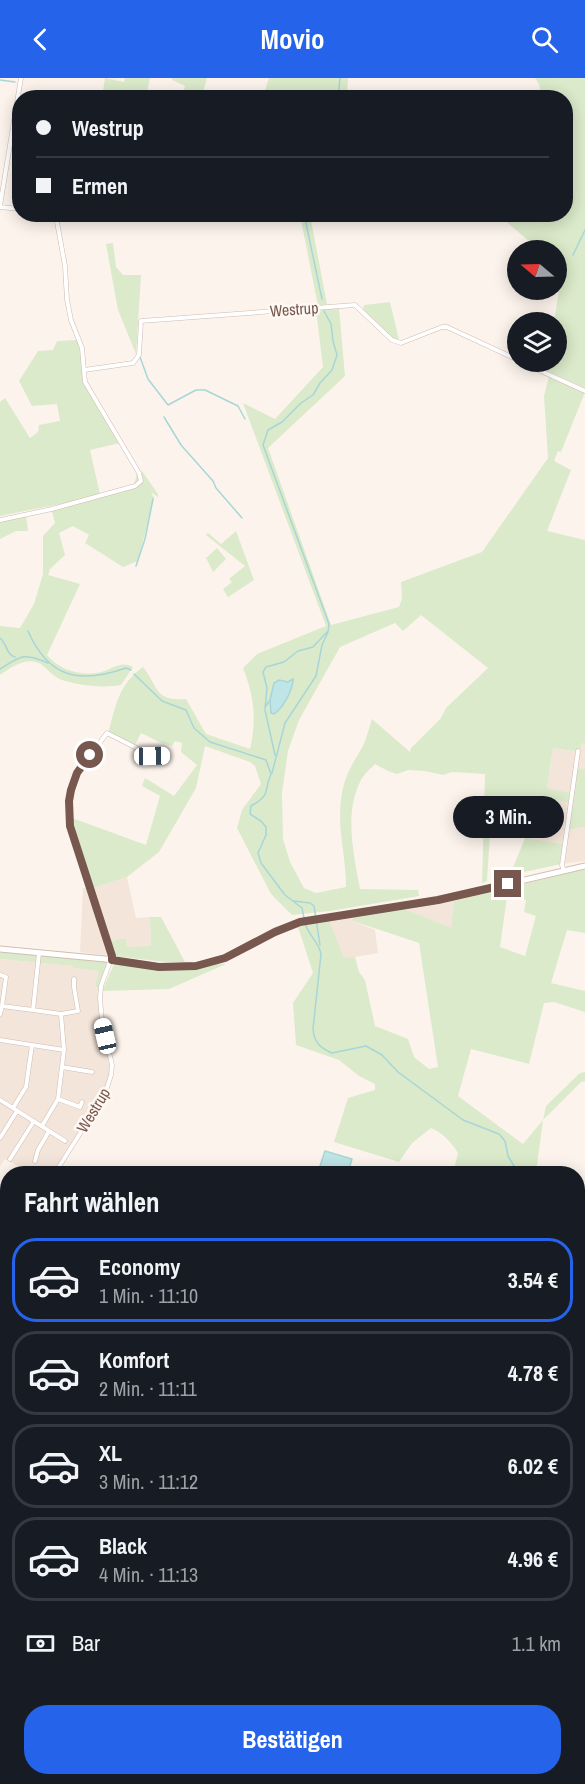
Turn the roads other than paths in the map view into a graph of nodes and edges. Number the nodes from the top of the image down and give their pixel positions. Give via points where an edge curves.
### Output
1 (12, 133) edge
2 (0, 206) edge
3 (57, 222) edge
4 (507, 355) edge
5 (84, 370) junction
6 (543, 372) edge
7 (585, 391) edge
8 (0, 520) edge
9 (578, 751) dead end
10 (167, 755) dead end
11 (585, 866) edge
12 (564, 871) junction
13 (0, 949) edge
14 (39, 953) junction
15 (112, 960) junction
16 (0, 975) edge
17 (74, 979) dead end
18 (2, 1006) junction
19 (33, 1010) junction
20 (1, 1014) edge
21 (61, 1014) junction
22 (0, 1022) edge
23 (0, 1040) edge
24 (32, 1045) junction
25 (64, 1050) junction
26 (62, 1067) junction
27 (92, 1072) dead end
28 (58, 1099) junction
29 (0, 1100) edge
30 (82, 1102) dead end
31 (15, 1109) junction
32 (34, 1121) junction
33 (42, 1126) junction
34 (49, 1131) junction
35 (0, 1138) edge
36 (65, 1141) dead end
37 (10, 1159) dead end
38 (35, 1161) dead end
39 (59, 1166) edge

1 - 2 street
3 - 5 street via 70,313 82,348
4 - 5 street, Westrup via 447,327 401,343 392,340 355,304 141,321 139,355 133,363
5 - 8 street via 87,387 141,481 52,509
6 - 7 street, Westrup
9 - 12 street
10 - 15 street via 152,756 107,733 77,773 71,790 70,826
11 - 12 main road
12 - 15 main road via 438,900 300,922 225,958 196,966 159,967
13 - 14 main road
14 - 15 main road
14 - 19 street
15 - 39 street, Westrup via 100,998 112,1065 110,1081
16 - 18 street via 6,977
17 - 21 street via 78,1011
18 - 19 street
18 - 20 street
19 - 21 street
20 - 22 street
21 - 25 street
23 - 24 street
24 - 25 street
24 - 31 street via 26,1087
25 - 26 street
26 - 27 street
26 - 28 street
28 - 30 street via 80,1107
28 - 33 street
29 - 31 street
31 - 32 street
31 - 35 street
32 - 33 street
32 - 37 street
33 - 34 street
34 - 36 street
34 - 38 street

